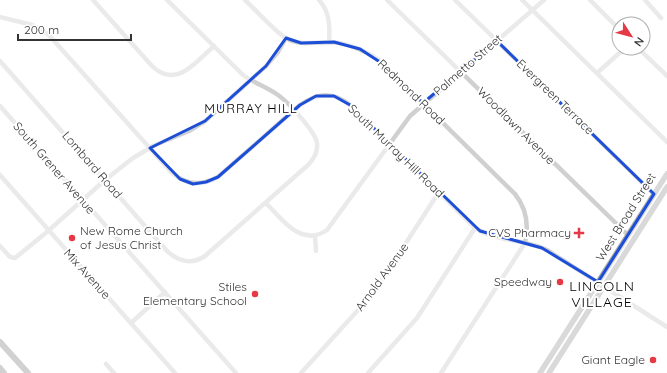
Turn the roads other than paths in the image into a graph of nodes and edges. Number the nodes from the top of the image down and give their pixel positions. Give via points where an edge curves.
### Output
1 (93, 0) edge
2 (167, 0) edge
3 (245, 0) edge
4 (319, 0) edge
5 (387, 0) edge
6 (456, 0) edge
7 (522, 0) edge
8 (544, 0) edge
9 (590, 0) edge
10 (645, 0) edge
11 (532, 10) junction
12 (0, 17) edge
13 (661, 18) dead end
14 (611, 21) edge
15 (286, 38) junction
16 (497, 41) junction
17 (329, 42) junction
18 (214, 46) junction
19 (616, 56) edge
20 (646, 56) edge
21 (0, 61) edge
22 (460, 72) junction
23 (597, 73) junction
24 (667, 76) edge
25 (251, 80) junction
26 (423, 103) junction
27 (0, 107) edge
28 (294, 110) junction
29 (667, 142) edge
30 (390, 144) junction
31 (150, 148) junction
32 (667, 174) edge
33 (0, 175) edge
34 (105, 180) junction
35 (667, 180) edge
36 (667, 187) edge
37 (439, 192) junction
38 (654, 194) junction
39 (83, 200) junction
40 (266, 203) junction
41 (656, 204) junction
42 (475, 228) junction
43 (49, 231) junction
44 (315, 236) junction
45 (628, 236) junction
46 (525, 243) junction
47 (0, 246) edge
48 (316, 251) dead end
49 (598, 282) junction
50 (603, 286) junction
51 (165, 292) junction
52 (131, 323) junction
53 (667, 327) edge
54 (0, 342) edge
55 (106, 364) dead end
56 (0, 368) edge
57 (542, 372) edge
58 (4, 373) edge
59 (28, 373) edge
60 (114, 373) edge
61 (175, 373) edge
62 (236, 373) edge
63 (301, 373) edge
64 (368, 373) edge
65 (441, 373) edge
66 (549, 373) edge

1 - 18 street via 152,66 163,74 182,73
2 - 18 street
3 - 15 street, Redmond Road
4 - 17 street via 328,15
5 - 22 street, Woodlawn Avenue
6 - 16 street, Evergreen Terrace
7 - 11 street
8 - 11 street, Palmetto Street
9 - 14 street
10 - 13 street
11 - 16 street, Palmetto Street
11 - 23 street
12 - 31 street, South Murray Hill Road via 32,25 48,34
15 - 17 street, Redmond Road via 301,43
15 - 25 street via 272,59
16 - 22 street, Palmetto Street
16 - 38 street, Evergreen Terrace
17 - 26 street, Redmond Road via 353,46 373,56
18 - 25 street
19 - 23 street
20 - 24 street
21 - 34 street, Lombard Road
22 - 26 street, Palmetto Street
22 - 45 street, Woodlawn Avenue
23 - 29 street
25 - 28 street via 278,95
25 - 31 street via 197,126
26 - 30 street, Palmetto Street
26 - 46 street, Redmond Road via 518,198 526,217
27 - 39 street, South Grener Avenue
28 - 30 street, South Murray Hill Road via 316,96 334,96 350,105
28 - 31 street, South Murray Hill Road via 218,177 206,182 194,184 180,179
28 - 40 street via 315,137 316,151 312,161
30 - 37 street, South Murray Hill Road
30 - 44 street, Palmetto Street via 330,226
31 - 34 street
32 - 38 main road, West Broad Street
33 - 43 street, Mix Avenue
34 - 39 street
34 - 40 street, Lombard Road via 175,258 188,262 205,256
35 - 41 main road via 657,196
36 - 41 main road, West Broad Street
37 - 42 street, South Murray Hill Road
37 - 63 street, Arnold Avenue via 378,286
38 - 45 main road, West Broad Street
39 - 43 street
39 - 51 street, South Grener Avenue
40 - 44 street via 298,233
41 - 50 main road, West Broad Street
42 - 46 street, South Murray Hill Road via 492,237
42 - 64 street via 417,318
43 - 47 street via 13,258
43 - 52 street, Mix Avenue
44 - 48 street
45 - 49 main road, West Broad Street
46 - 49 street, South Murray Hill Road via 547,250
46 - 65 street
49 - 50 street, South Murray Hill Road
49 - 57 main road, West Broad Street
50 - 53 street, South Murray Hill Road
50 - 66 main road, West Broad Street
51 - 52 street
51 - 62 street, South Grener Avenue
52 - 61 street, Mix Avenue
54 - 59 highway
55 - 60 street
56 - 58 highway

